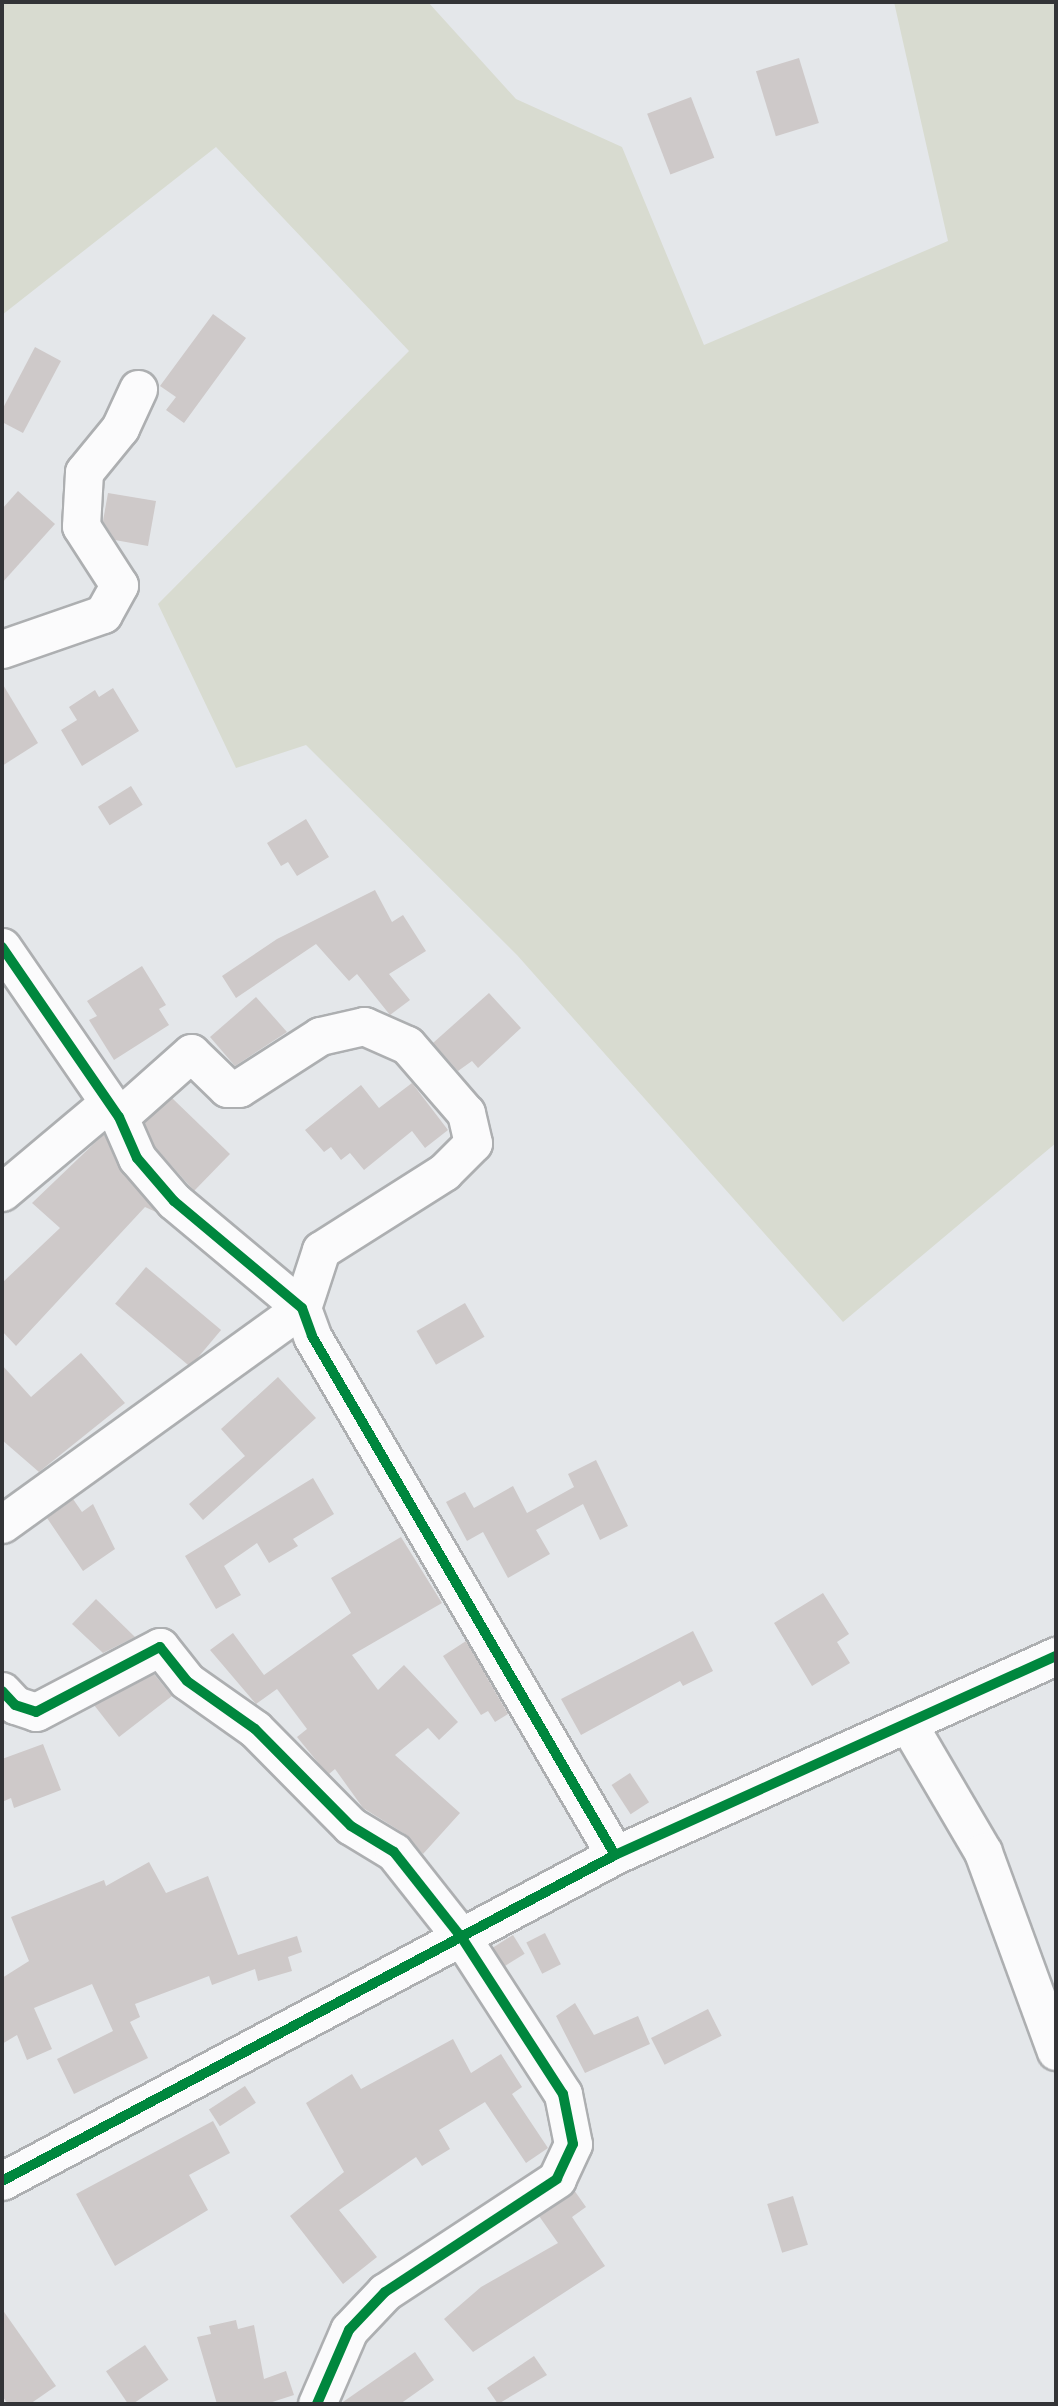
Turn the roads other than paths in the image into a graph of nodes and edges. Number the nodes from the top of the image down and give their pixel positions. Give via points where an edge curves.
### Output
1 (138, 389) dead end
2 (2, 649) edge
3 (2, 947) edge
4 (113, 1110) junction
5 (2, 1192) edge
6 (302, 1308) junction
7 (2, 1523) edge
8 (1056, 1656) edge
9 (2, 1691) edge
10 (908, 1724) junction
11 (615, 1855) junction
12 (462, 1938) junction
13 (1056, 2051) edge
14 (6, 2170) edge
15 (317, 2404) edge

1 - 2 street via 120,428 85,472 81,526 119,585 103,614
3 - 4 street
4 - 5 street
4 - 6 street via 137,1158 174,1201
4 - 6 street via 191,1053 227,1088 239,1088 320,1036 364,1026 407,1045 466,1113 473,1143 444,1172 321,1250
6 - 7 street
6 - 11 street via 312,1336
8 - 10 street
9 - 12 street via 15,1705 36,1712 160,1647 187,1681 255,1729 351,1826 394,1852
10 - 11 street
10 - 13 street via 982,1852
11 - 12 street
12 - 14 street
12 - 15 street via 563,2094 573,2144 557,2179 385,2292 349,2330

